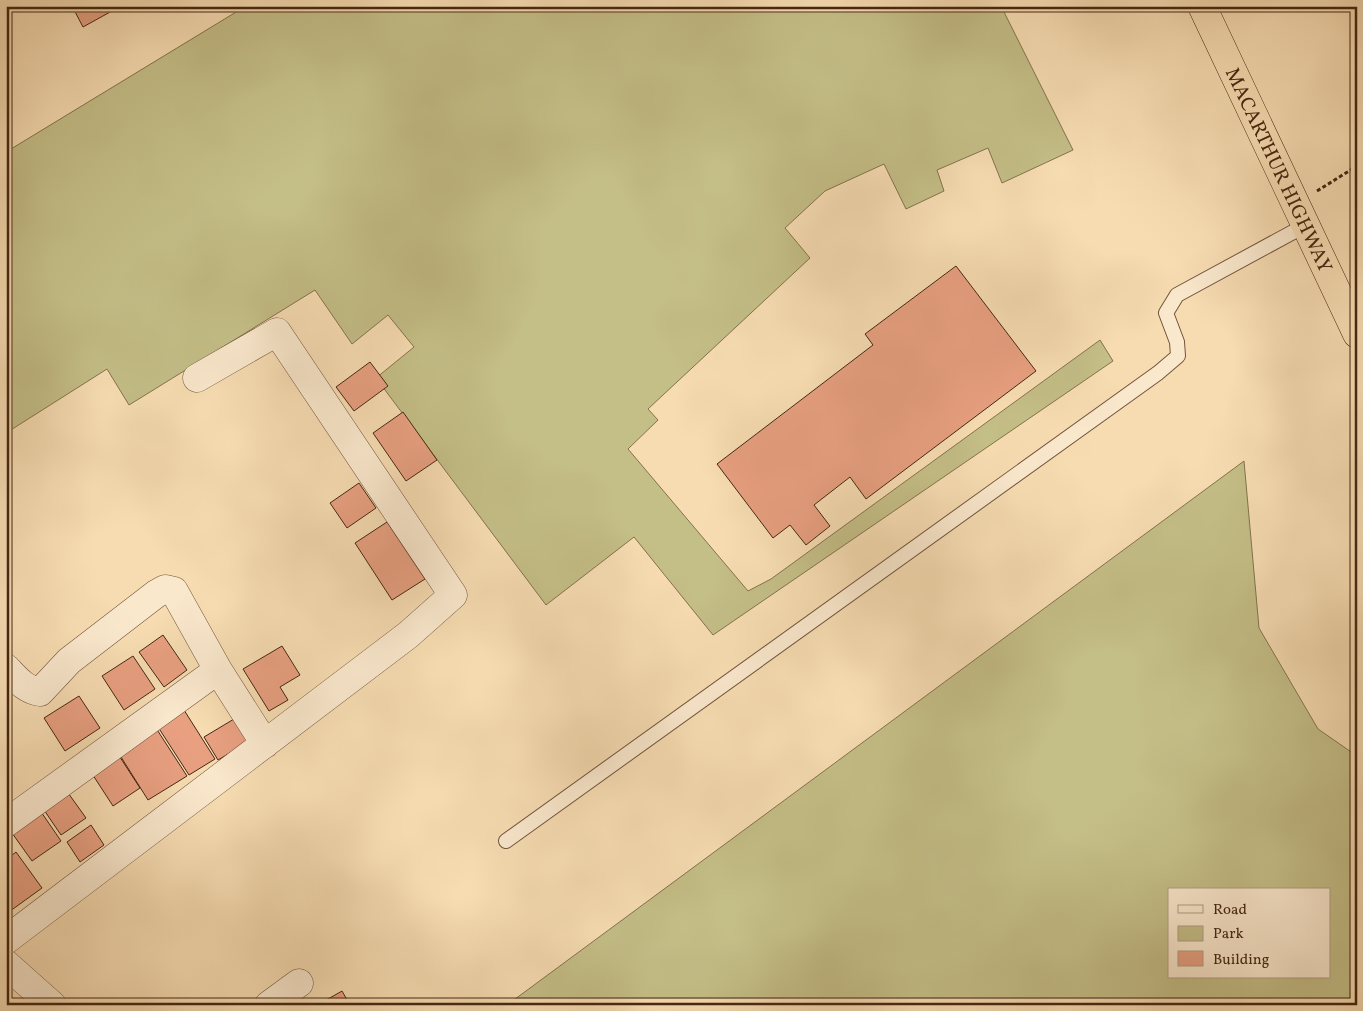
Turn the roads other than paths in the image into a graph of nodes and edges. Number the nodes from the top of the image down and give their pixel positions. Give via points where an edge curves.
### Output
1 (1202, 6) edge
2 (1301, 215) junction
3 (1357, 334) edge
4 (197, 378) dead end
5 (6, 668) edge
6 (218, 670) junction
7 (265, 744) junction
8 (6, 823) edge
9 (506, 841) dead end
10 (6, 940) edge
11 (6, 964) edge
12 (299, 983) dead end
13 (35, 1000) edge
14 (269, 1005) edge

1 - 2 highway, MACARTHUR HIGHWAY
2 - 3 highway, MACARTHUR HIGHWAY
2 - 9 lane via 1178,296 1166,312 1177,342 1178,356 1158,372
4 - 7 street via 277,332 453,596 408,635
5 - 6 street via 24,686 40,692 69,661 166,589 174,591
6 - 7 street
6 - 8 street
7 - 10 street
11 - 13 street
12 - 14 street

